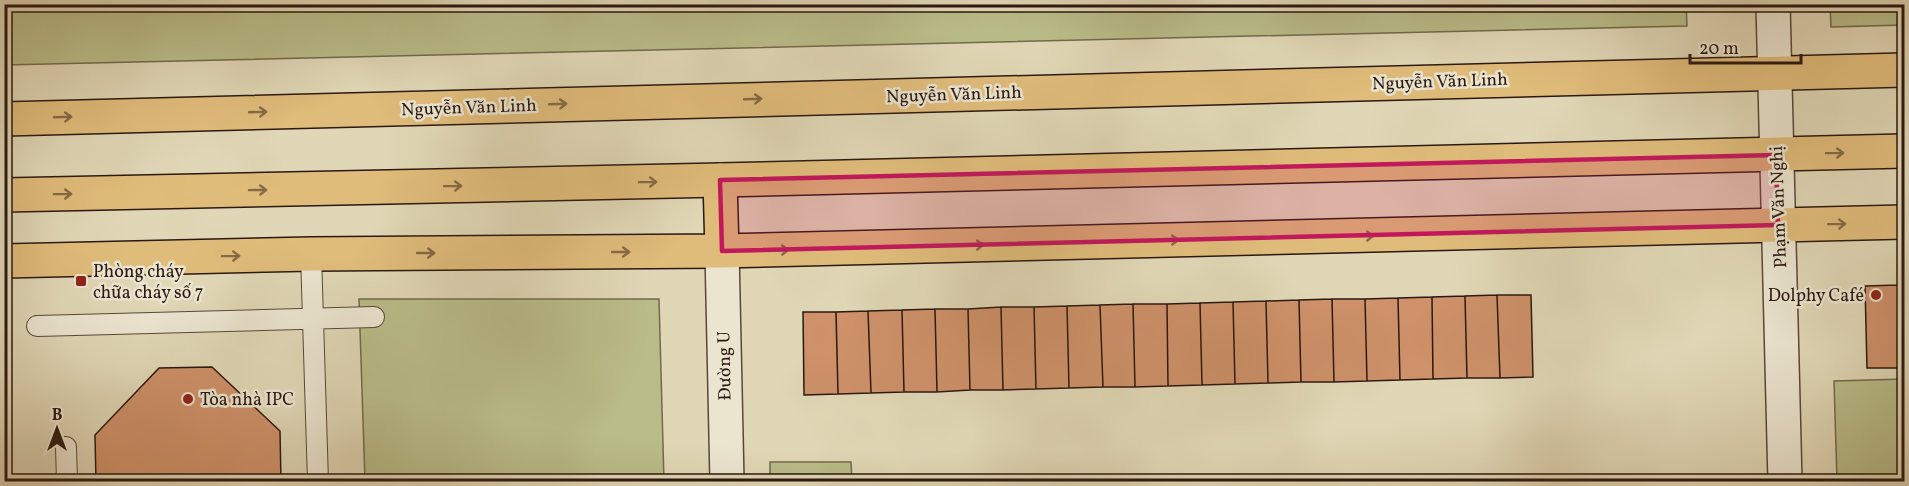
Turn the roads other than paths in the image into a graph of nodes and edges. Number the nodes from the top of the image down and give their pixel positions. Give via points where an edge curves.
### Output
1 (1773, 4) edge
2 (1905, 70) edge
3 (1774, 72) junction
4 (4, 119) edge
5 (1905, 151) edge
6 (1776, 155) junction
7 (720, 180) junction
8 (4, 195) edge
9 (1905, 222) edge
10 (1778, 225) junction
11 (722, 251) junction
12 (310, 254) junction
13 (4, 261) edge
14 (374, 317) dead end
15 (313, 320) junction
16 (37, 326) dead end
17 (66, 447) dead end
18 (67, 482) edge
19 (318, 482) edge
20 (727, 482) edge
21 (1785, 482) edge

1 - 3 street, Phạm Văn Nghị
2 - 3 main road, Nguyễn Văn Linh
4 -> 3 main road, Nguyễn Văn Linh
3 - 6 street, Phạm Văn Nghị
6 -> 5 main road
6 - 7 main road
6 - 10 street, Phạm Văn Nghị
8 -> 7 main road
7 - 11 main road
10 -> 9 main road
11 -> 10 main road
10 - 21 street, Phạm Văn Nghị
12 -> 11 main road
11 - 20 street, Đường U
13 -> 12 main road
12 - 15 lane
14 - 15 lane
15 - 16 lane
15 - 19 lane
17 - 18 lane

